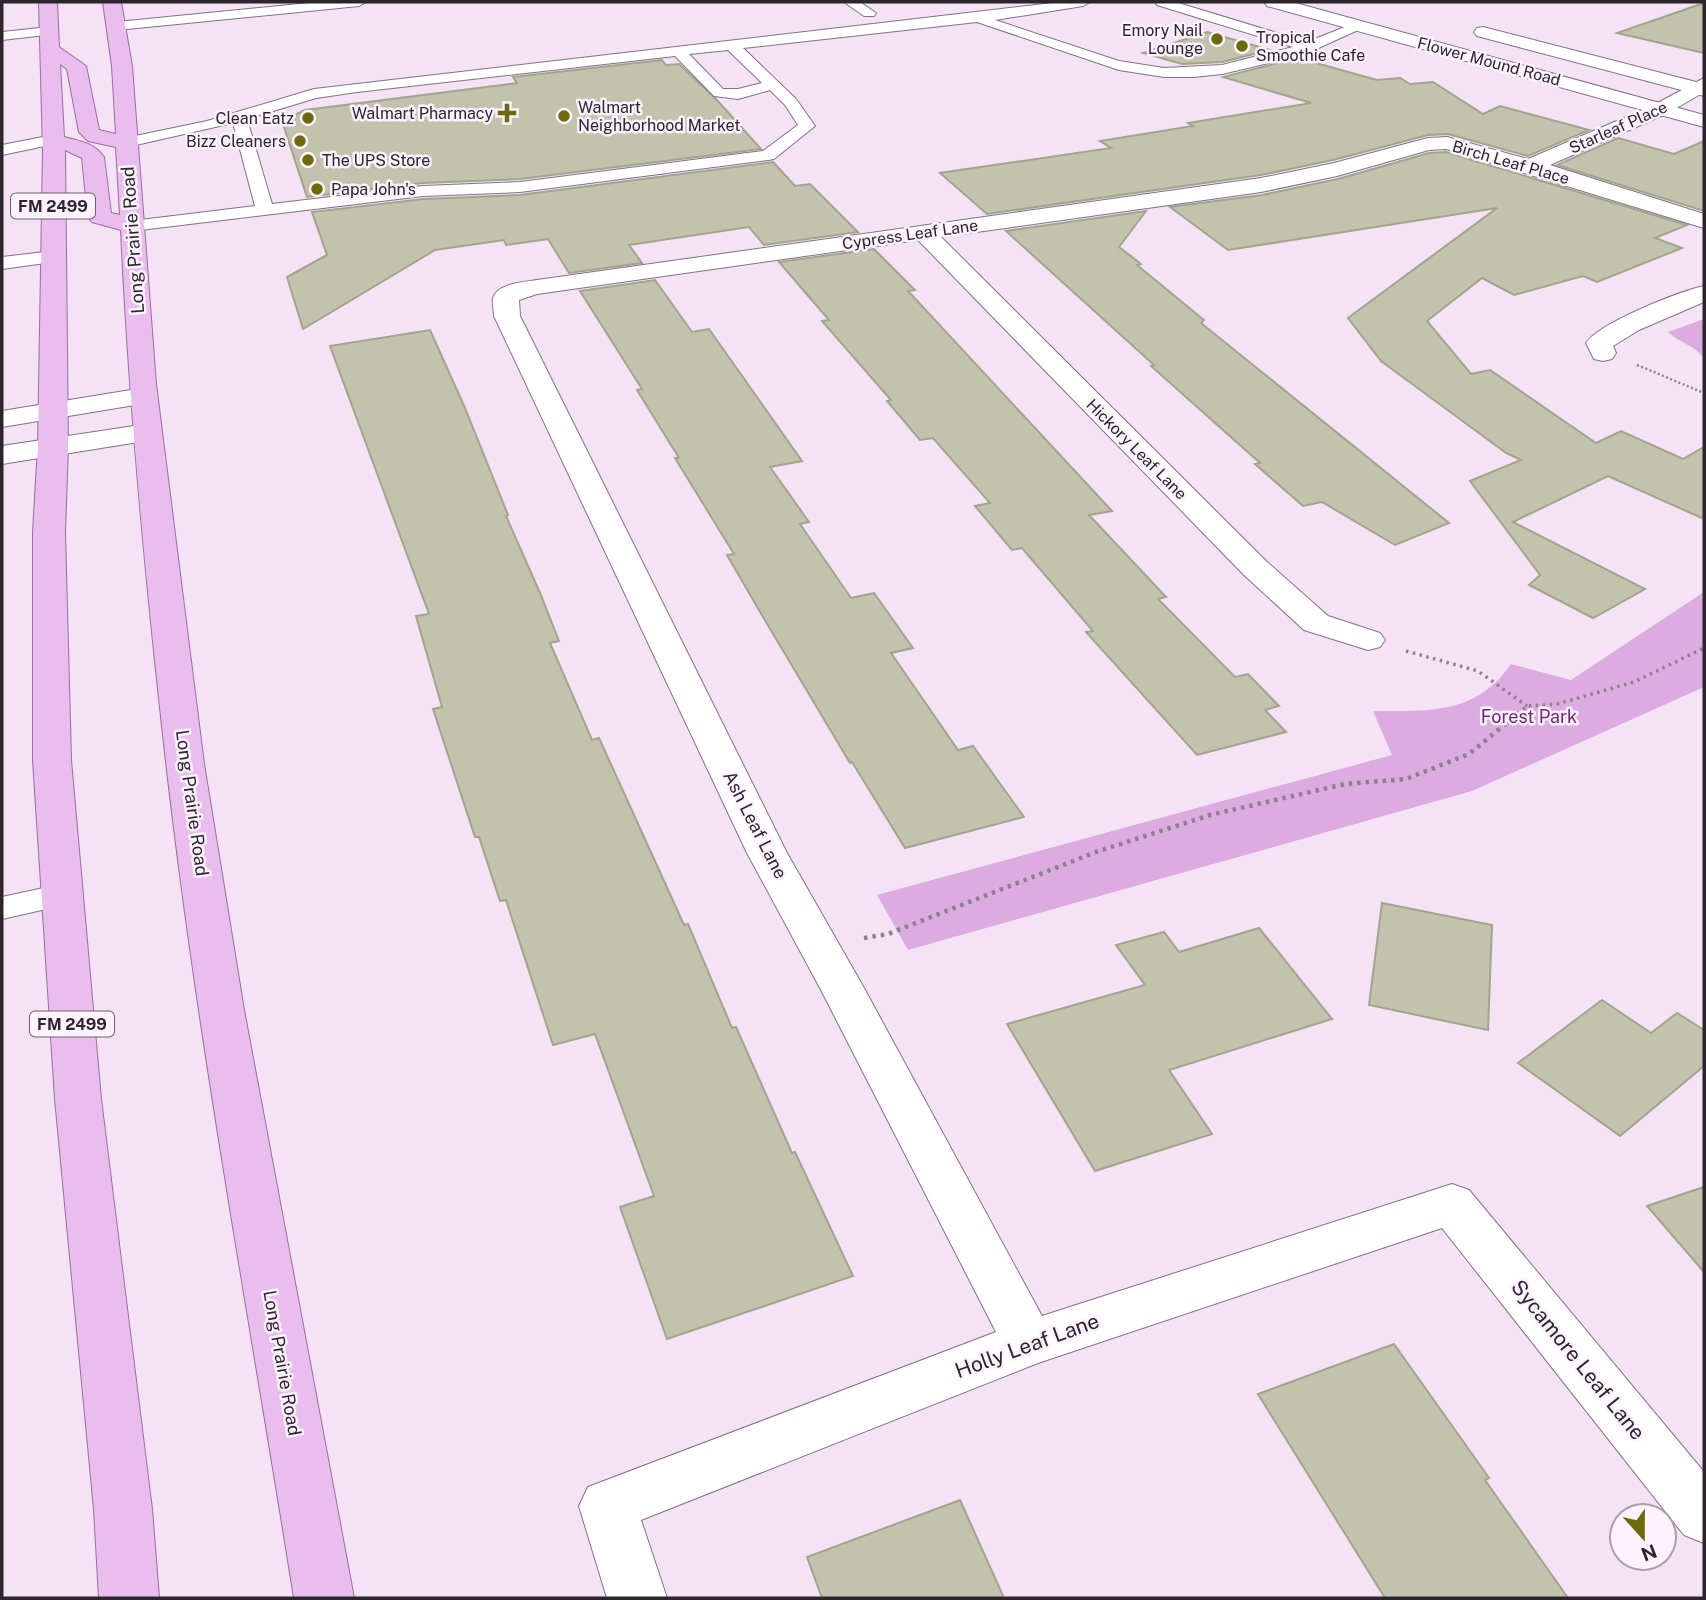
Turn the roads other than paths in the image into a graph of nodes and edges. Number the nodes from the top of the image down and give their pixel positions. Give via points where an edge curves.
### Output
1 (48, 2) edge
2 (112, 2) edge
3 (222, 2) edge
4 (359, 2) edge
5 (851, 2) edge
6 (1083, 2) edge
7 (1162, 2) edge
8 (1273, 2) edge
9 (208, 7) edge
10 (979, 18) junction
11 (117, 26) junction
12 (1360, 26) junction
13 (886, 28) junction
14 (1465, 28) dead end
15 (2, 36) edge
16 (50, 40) junction
17 (732, 46) junction
18 (1309, 47) junction
19 (679, 52) junction
20 (773, 85) junction
21 (1702, 87) edge
22 (1661, 109) junction
23 (239, 117) junction
24 (1704, 121) edge
25 (126, 131) junction
26 (2, 150) edge
27 (53, 151) junction
28 (2, 159) edge
29 (1530, 166) junction
30 (1316, 174) joint
31 (265, 209) junction
32 (1704, 220) edge
33 (132, 226) junction
34 (924, 233) junction
35 (53, 257) junction
36 (2, 263) edge
37 (1704, 293) edge
38 (506, 297) joint
39 (1603, 353) road end
40 (145, 415) junction
41 (2, 419) edge
42 (53, 429) junction
43 (2, 455) edge
44 (1368, 640) road end
45 (62, 895) junction
46 (2, 908) edge
47 (1451, 1204) joint
48 (1029, 1343) junction
49 (1704, 1516) edge
50 (129, 1598) edge
51 (324, 1598) edge
52 (636, 1598) edge

1 - 16 main road, FM 2499
2 - 11 main road, Long Prairie Road
3 - 9 lane
4 - 9 lane
5 - 13 lane via 875,13
6 - 10 lane
7 - 18 lane
8 - 12 street, Flower Mound Road
9 - 11 lane
10 - 13 lane
10 - 18 lane via 1105,62 1154,72 1232,70
11 - 25 main road, Long Prairie Road
12 - 18 lane
12 - 22 street, Flower Mound Road
13 - 17 lane
14 - 21 street, Flower Mound Road
15 - 16 lane
16 - 25 main road via 76,66 89,132 95,137
16 - 27 main road, FM 2499
17 - 19 lane
17 - 20 lane
19 - 20 lane via 719,93 738,94
19 - 23 lane via 314,94
20 - 31 lane via 807,126 768,155 520,187 423,191
21 - 22 street, Starleaf Place
22 - 24 street, Flower Mound Road
22 - 29 street, Starleaf Place
23 - 25 lane
23 - 31 lane
25 - 33 main road, Long Prairie Road
26 - 27 lane
27 - 28 lane
27 - 33 main road via 88,150 93,157 100,217
27 - 35 main road, FM 2499
29 - 30 street, Birch Leaf Place via 1447,143
29 - 32 street, Birch Leaf Place
30 - 34 street, Cypress Leaf Lane
31 - 33 lane
33 - 40 main road, Long Prairie Road
34 - 38 street, Cypress Leaf Lane via 537,287
34 - 44 street, Hickory Leaf Lane via 1255,568 1316,623
35 - 36 lane
35 - 42 main road, FM 2499
37 - 39 street via 1630,324 1599,343
38 - 48 street, Ash Leaf Lane via 507,316 767,853
40 - 42 street
40 - 51 main road, Long Prairie Road via 185,764 220,996
41 - 42 street
42 - 43 street
42 - 45 main road, FM 2499 via 48,532 51,760
45 - 46 lane
45 - 50 main road, FM 2499
47 - 48 street, Holly Leaf Lane
47 - 49 street, Sycamore Leaf Lane
48 - 52 street, Holly Leaf Lane via 608,1506

